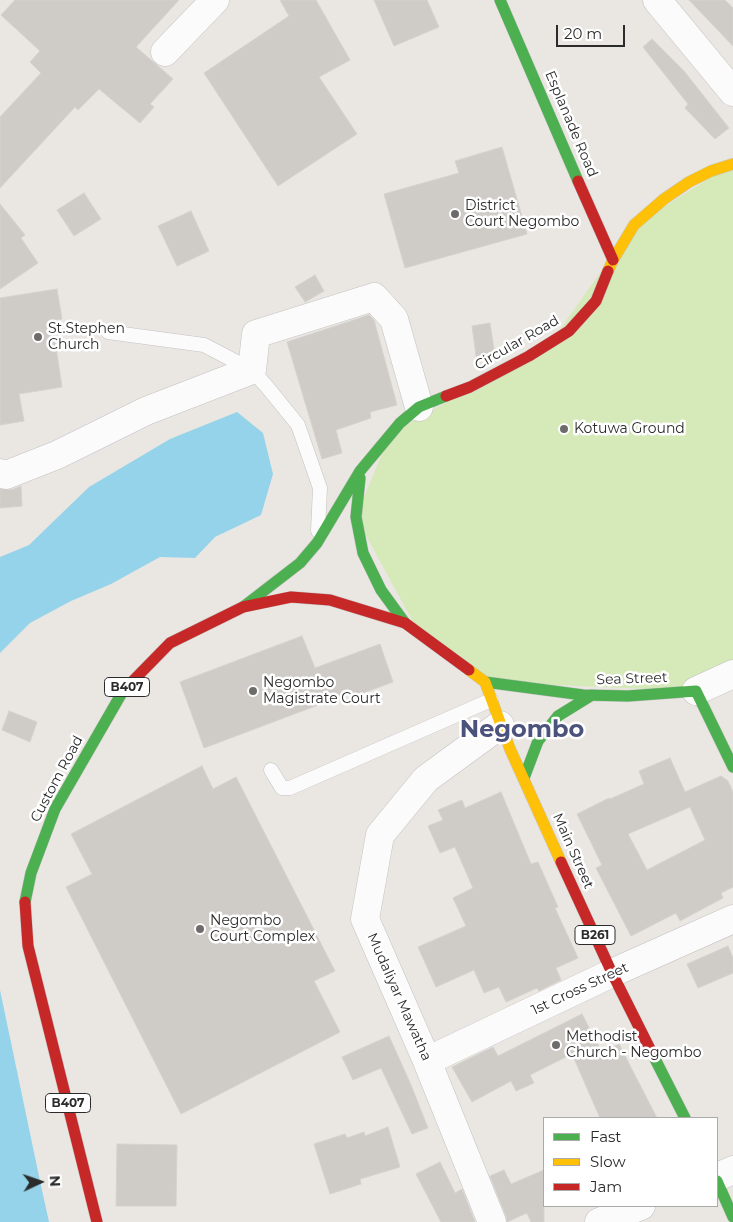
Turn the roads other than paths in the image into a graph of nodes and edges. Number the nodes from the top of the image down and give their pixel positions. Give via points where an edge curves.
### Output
1 (215, 0) edge
2 (500, 0) edge
3 (657, 0) edge
4 (165, 52) dead end
5 (731, 85) edge
6 (733, 164) edge
7 (613, 260) junction
8 (108, 332) dead end
9 (252, 370) junction
10 (419, 407) junction
11 (360, 471) junction
12 (0, 473) edge
13 (317, 543) junction
14 (243, 607) junction
15 (405, 623) junction
16 (733, 674) edge
17 (485, 682) junction
18 (696, 691) junction
19 (592, 695) junction
20 (491, 700) junction
21 (500, 725) junction
22 (733, 767) edge
23 (271, 770) dead end
24 (524, 778) junction
25 (733, 919) edge
26 (612, 973) junction
27 (427, 1061) junction
28 (684, 1117) edge
29 (733, 1170) edge
30 (718, 1178) edge
31 (718, 1181) edge
32 (638, 1207) edge
33 (733, 1217) edge
34 (97, 1222) edge
35 (492, 1222) edge
36 (598, 1222) edge

1 - 4 street
2 - 7 street, Esplanade Road
3 - 5 street
6 - 7 street, Circular Road via 711,171 664,198 634,225
7 - 10 street, Circular Road via 596,301 569,331 470,387
8 - 9 lane via 204,345
9 - 10 street via 256,334 374,297 394,319
9 - 12 street via 146,411 57,455 6,475
9 - 13 lane via 298,425 320,488
10 - 11 street, Circular Road via 395,428
11 - 13 street, Circular Road
11 - 15 street via 356,517 363,553 381,590
13 - 14 street, Circular Road via 300,563
14 - 15 street, Custom Road / B407 via 291,597 330,600
14 - 34 street, Custom Road / B407 via 170,643 125,688 55,809 31,873 26,904 28,946
15 - 17 street
16 - 18 street
17 - 19 street, Sea Street
17 - 20 street, Main Street / B261
18 - 19 street, Sea Street
18 - 22 street
19 - 24 street via 558,716 538,741
20 - 21 street, Main Street / B261
20 - 23 lane via 290,788 282,788
21 - 24 street, Main Street / B261
21 - 27 street, Mudaliyar Mawatha via 426,779 380,835 365,919
24 - 26 street, Main Street / B261
25 - 26 street, 1st Cross Street
26 - 27 street, 1st Cross Street
26 - 28 street, Main Street / B261
27 - 35 street, Mudaliyar Mawatha
29 - 30 street
31 - 33 street
32 - 36 street

